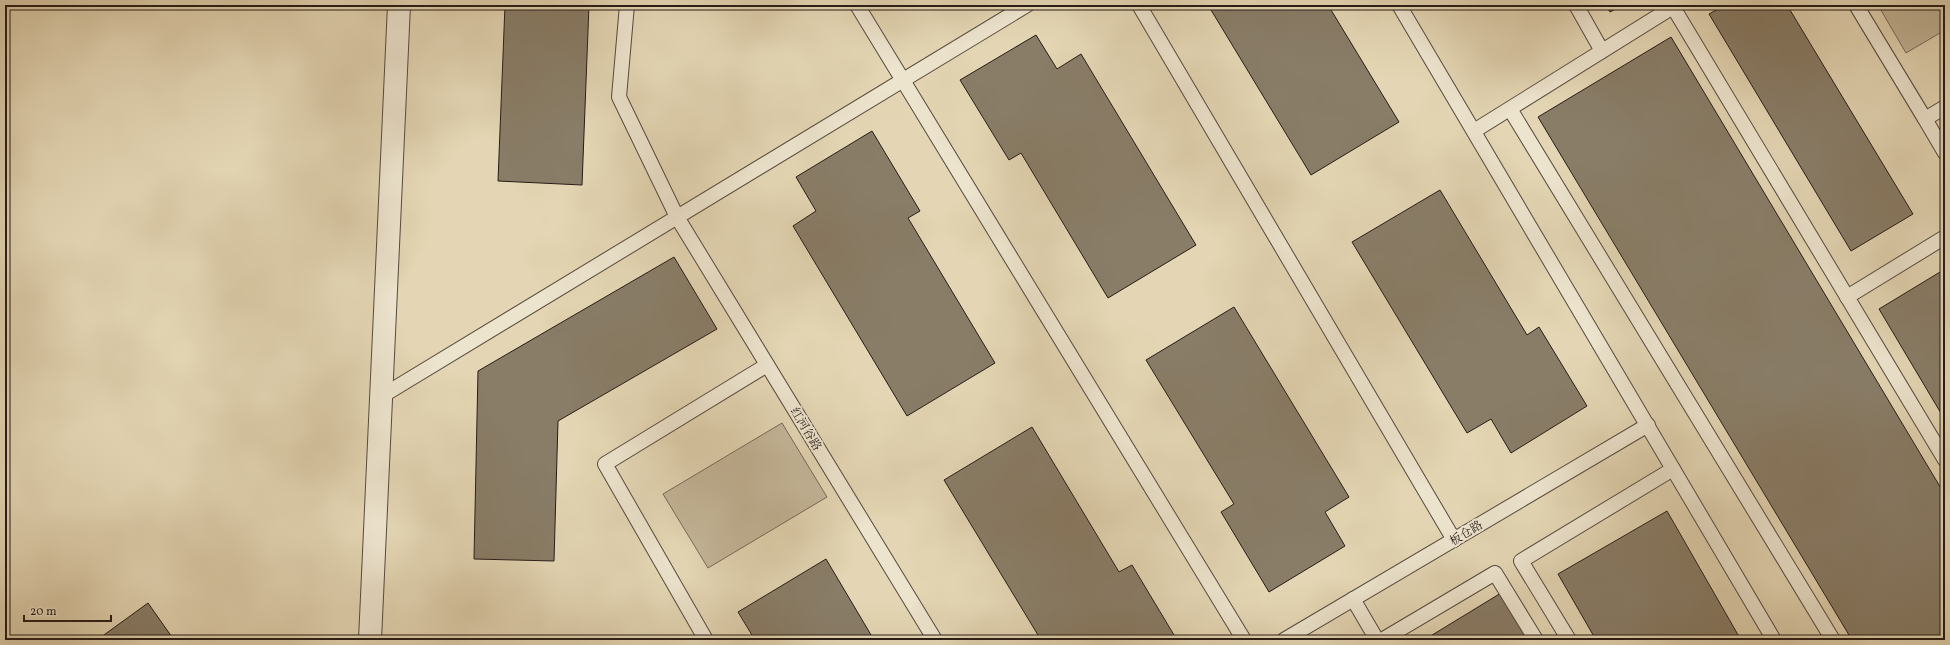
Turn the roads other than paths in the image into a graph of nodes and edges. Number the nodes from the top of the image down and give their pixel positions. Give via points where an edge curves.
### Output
1 (399, 5) edge
2 (627, 5) edge
3 (857, 5) edge
4 (1028, 5) edge
5 (1139, 5) edge
6 (1399, 5) edge
7 (1576, 5) edge
8 (1856, 5) edge
9 (1674, 6) edge
10 (1602, 50) junction
11 (902, 81) junction
12 (1945, 107) edge
13 (1510, 108) junction
14 (1925, 119) junction
15 (1474, 131) junction
16 (1945, 153) edge
17 (677, 217) junction
18 (1945, 237) edge
19 (1847, 297) junction
20 (767, 365) junction
21 (382, 396) junction
22 (1648, 425) junction
23 (1945, 460) edge
24 (1673, 469) junction
25 (1454, 540) junction
26 (1353, 599) junction
27 (370, 640) edge
28 (706, 640) edge
29 (935, 640) edge
30 (1244, 640) edge
31 (1284, 640) edge
32 (1377, 640) edge
33 (1382, 640) edge
34 (1536, 640) edge
35 (1569, 640) edge
36 (1774, 640) edge
37 (1833, 640) edge

1 - 21 street
2 - 17 lane, 红河谷路 via 619,97
3 - 11 lane
4 - 11 lane
5 - 25 lane
6 - 15 lane
7 - 10 lane
8 - 14 lane
9 - 10 lane
9 - 19 lane
10 - 13 lane
11 - 17 lane
11 - 30 lane
12 - 14 lane
13 - 15 lane
13 - 37 lane
14 - 16 lane
15 - 22 lane
17 - 20 lane, 红河谷路
17 - 21 lane
18 - 19 lane
19 - 23 lane
20 - 28 lane via 605,464
20 - 29 lane, 红河谷路
21 - 27 street
22 - 24 lane
22 - 25 lane, 板仓路
24 - 35 lane via 1521,561
24 - 36 lane
25 - 26 lane, 板仓路
26 - 31 lane, 板仓路
26 - 32 lane
33 - 34 lane via 1496,573

